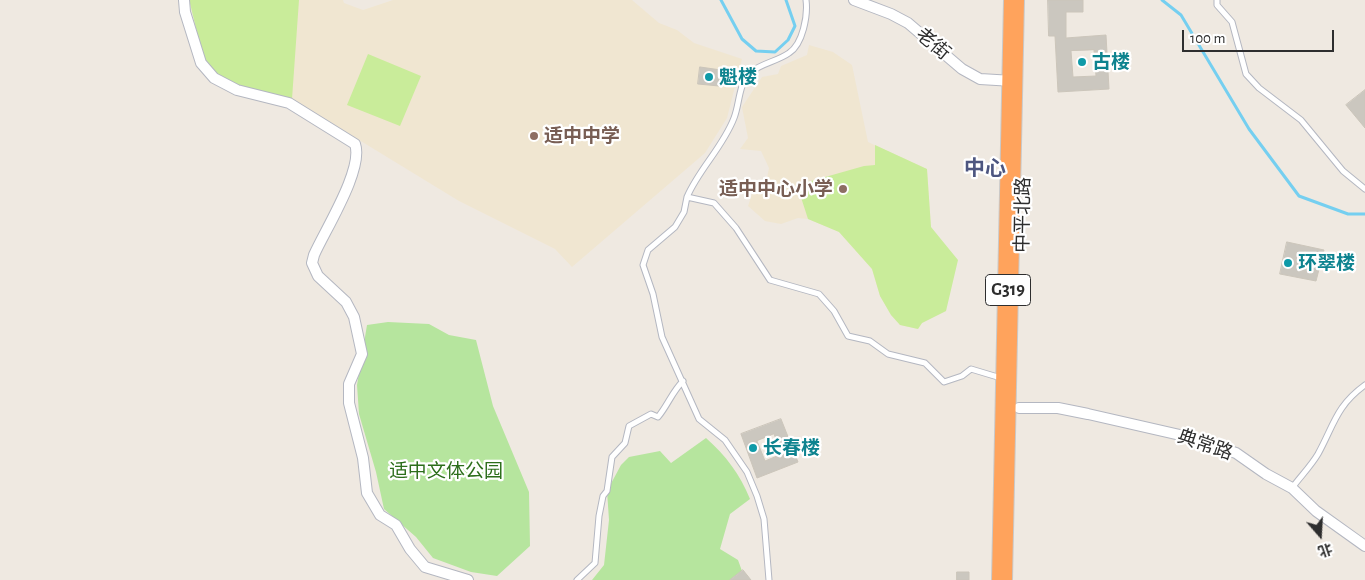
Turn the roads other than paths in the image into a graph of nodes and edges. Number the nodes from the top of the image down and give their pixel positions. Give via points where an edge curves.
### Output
1 (184, 0) edge
2 (806, 0) edge
3 (854, 0) edge
4 (1014, 0) edge
5 (1027, 0) edge
6 (1217, 0) edge
7 (1013, 81) junction
8 (1365, 190) edge
9 (687, 198) junction
10 (1006, 379) junction
11 (683, 381) junction
12 (1365, 385) edge
13 (1019, 408) junction
14 (1292, 488) junction
15 (1365, 546) edge
16 (468, 580) edge
17 (577, 580) edge
18 (769, 580) edge
19 (1002, 580) edge
20 (1015, 580) edge

1 - 16 street via 202,63 214,78 237,90 289,103 354,144 357,152 353,172 312,263 318,276 346,302 354,317 362,354 349,384 349,402 366,489 380,515 396,525 425,567
2 - 9 lane via 806,18 791,53 751,72 741,87 735,118 713,157 694,181
3 - 7 street, 老街 via 908,23 962,69 980,79
4 - 7 highway, G319
5 - 13 highway, 中平北路 / G319
6 - 8 lane via 1217,6 1232,22 1246,74 1301,120 1343,171
7 - 10 highway, G319
9 - 10 lane via 714,203 736,228 770,280 818,294 834,311 848,336 870,341 888,354 926,363 944,382 971,369
9 - 11 lane via 684,212 675,227 648,250 644,266 662,337
10 - 19 highway, G319
11 - 17 lane via 673,390 658,417 651,414 630,426 625,443 612,457 599,516 595,563
11 - 18 lane via 699,419 725,440 747,472 764,519
12 - 14 lane via 1347,399 1317,456
13 - 14 street, 典常路 via 1065,410 1208,443 1236,453
13 - 20 highway, 中平北路 / G319
14 - 15 street, 典常路 via 1316,511

